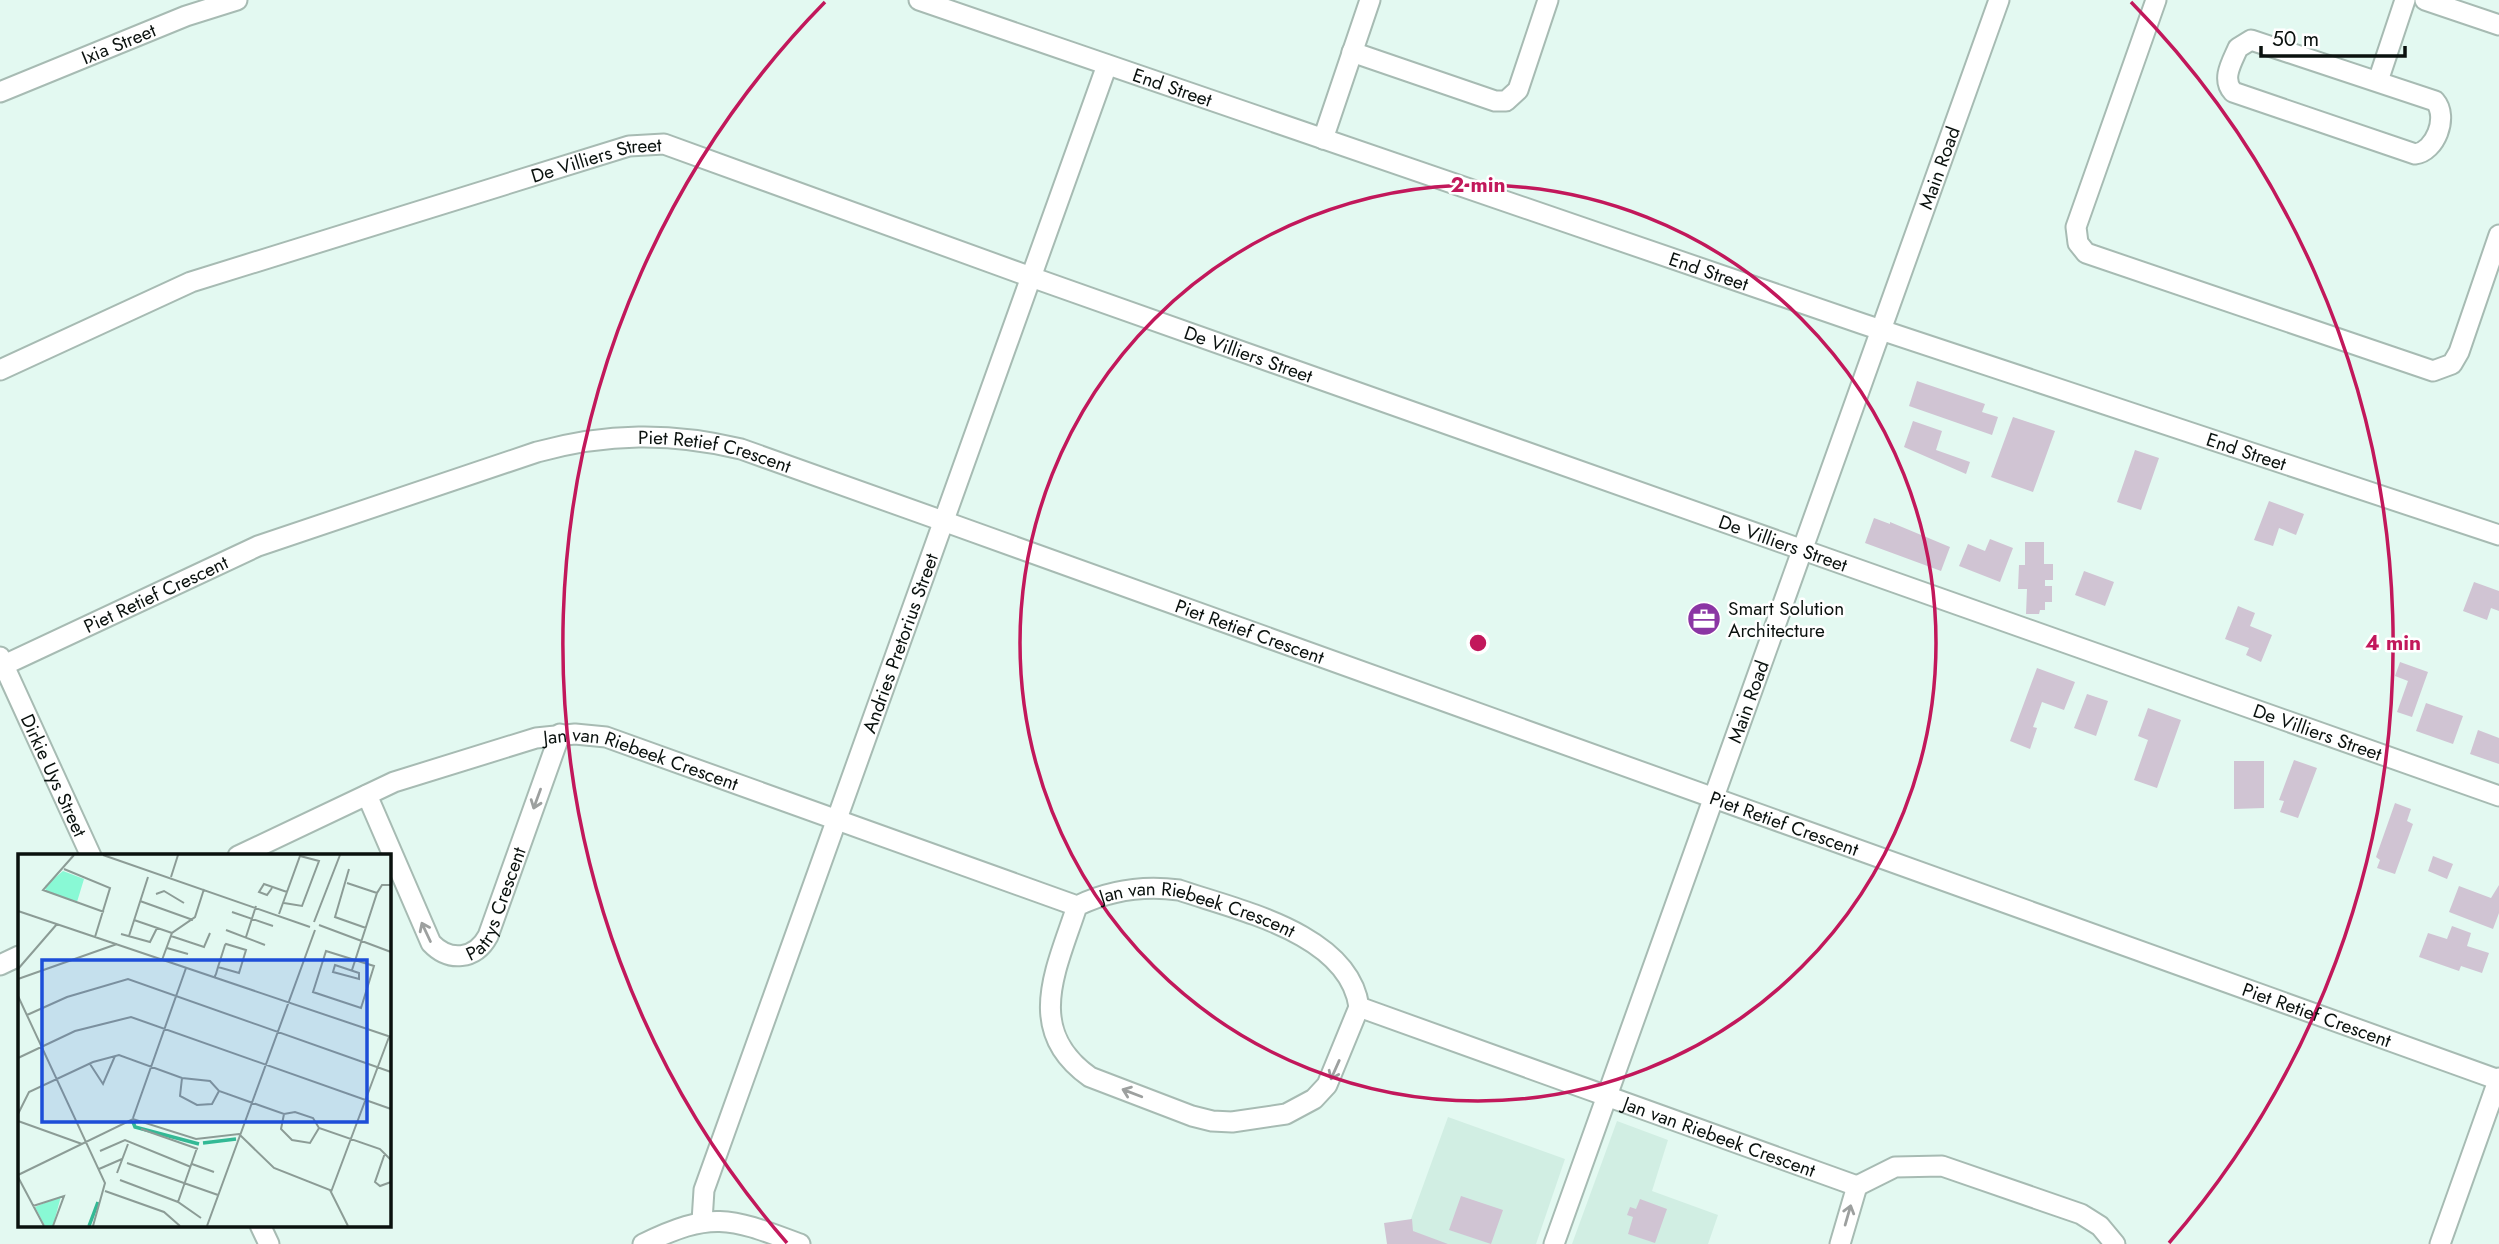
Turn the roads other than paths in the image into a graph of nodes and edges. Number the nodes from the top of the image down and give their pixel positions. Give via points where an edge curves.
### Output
1 (237, 0) edge
2 (921, 0) edge
3 (1370, 0) edge
4 (1548, 0) edge
5 (1999, 0) edge
6 (2156, 0) edge
7 (2405, 0) edge
8 (2425, 0) edge
9 (2499, 25) edge
10 (1352, 52) junction
11 (1107, 65) junction
12 (2378, 81) junction
13 (0, 92) edge
14 (1323, 139) junction
15 (2499, 235) edge
16 (1031, 277) junction
17 (1882, 329) junction
18 (0, 370) edge
19 (943, 521) junction
20 (2499, 535) edge
21 (1802, 550) junction
22 (1, 663) edge
23 (559, 734) junction
24 (366, 795) junction
25 (2499, 796) edge
26 (1713, 798) junction
27 (837, 818) junction
28 (91, 854) edge
29 (242, 854) edge
30 (1077, 905) junction
31 (18, 956) edge
32 (0, 965) edge
33 (1359, 1007) junction
34 (2499, 1079) edge
35 (1607, 1096) junction
36 (1857, 1186) junction
37 (702, 1221) junction
38 (260, 1226) edge
39 (269, 1244) edge
40 (643, 1244) edge
41 (800, 1244) edge
42 (1554, 1244) edge
43 (1840, 1244) edge
44 (2115, 1244) edge
45 (2440, 1244) edge

1 - 13 street, Ixia Street via 186,16
2 - 11 street, End Street
3 - 10 street
4 - 10 street via 1518,90 1506,101
5 - 17 street, Main Road
6 - 15 street via 2076,227 2078,243 2086,253 2433,371 2452,364 2459,352
7 - 12 street
8 - 9 street
10 - 14 street
11 - 14 street, End Street
11 - 16 street, Andries Pretorius Street
12 - 12 street via 2438,105 2440,122 2432,145 2424,152 2415,154 2238,95 2227,80 2238,48 2251,40
14 - 17 street, End Street
16 - 18 street, De Villiers Street via 686,150 641,143 191,282
16 - 19 street, Andries Pretorius Street
16 - 21 street, De Villiers Street
17 - 20 street, End Street
17 - 21 street, Main Road
19 - 22 street, Piet Retief Crescent via 712,442 654,436 594,439 537,452 258,546
19 - 26 street, Piet Retief Crescent
19 - 27 street, Andries Pretorius Street
21 - 25 street, De Villiers Street
21 - 26 street, Main Road
22 - 28 street, Dirkie Uys Street
23 - 24 street, Jan van Riebeek Crescent via 513,744
23 -> 24 street, Patrys Crescent via 488,936 470,954 453,956 431,943
23 - 27 street, Jan van Riebeek Crescent via 606,737
24 - 29 street, Jan van Riebeek Crescent
26 - 34 street, Piet Retief Crescent
26 - 35 street, Main Road
27 - 30 street, Jan van Riebeek Crescent
27 - 37 street, Andries Pretorius Street via 704,1189
30 - 33 street, Jan van Riebeek Crescent via 1127,889 1162,888 1288,928 1322,950 1349,978
33 -> 30 street via 1334,1074 1307,1104 1286,1114 1233,1122 1192,1116 1090,1077 1060,1047 1051,1024 1049,1000
31 - 32 street
33 - 35 street, Jan van Riebeek Crescent
34 - 45 street
35 - 36 street, Jan van Riebeek Crescent
35 - 42 street, Main Road
43 -> 36 street
36 - 44 street via 1895,1167 1942,1166 2081,1214 2100,1226
37 - 40 street
37 - 41 street via 733,1221
38 - 39 street

